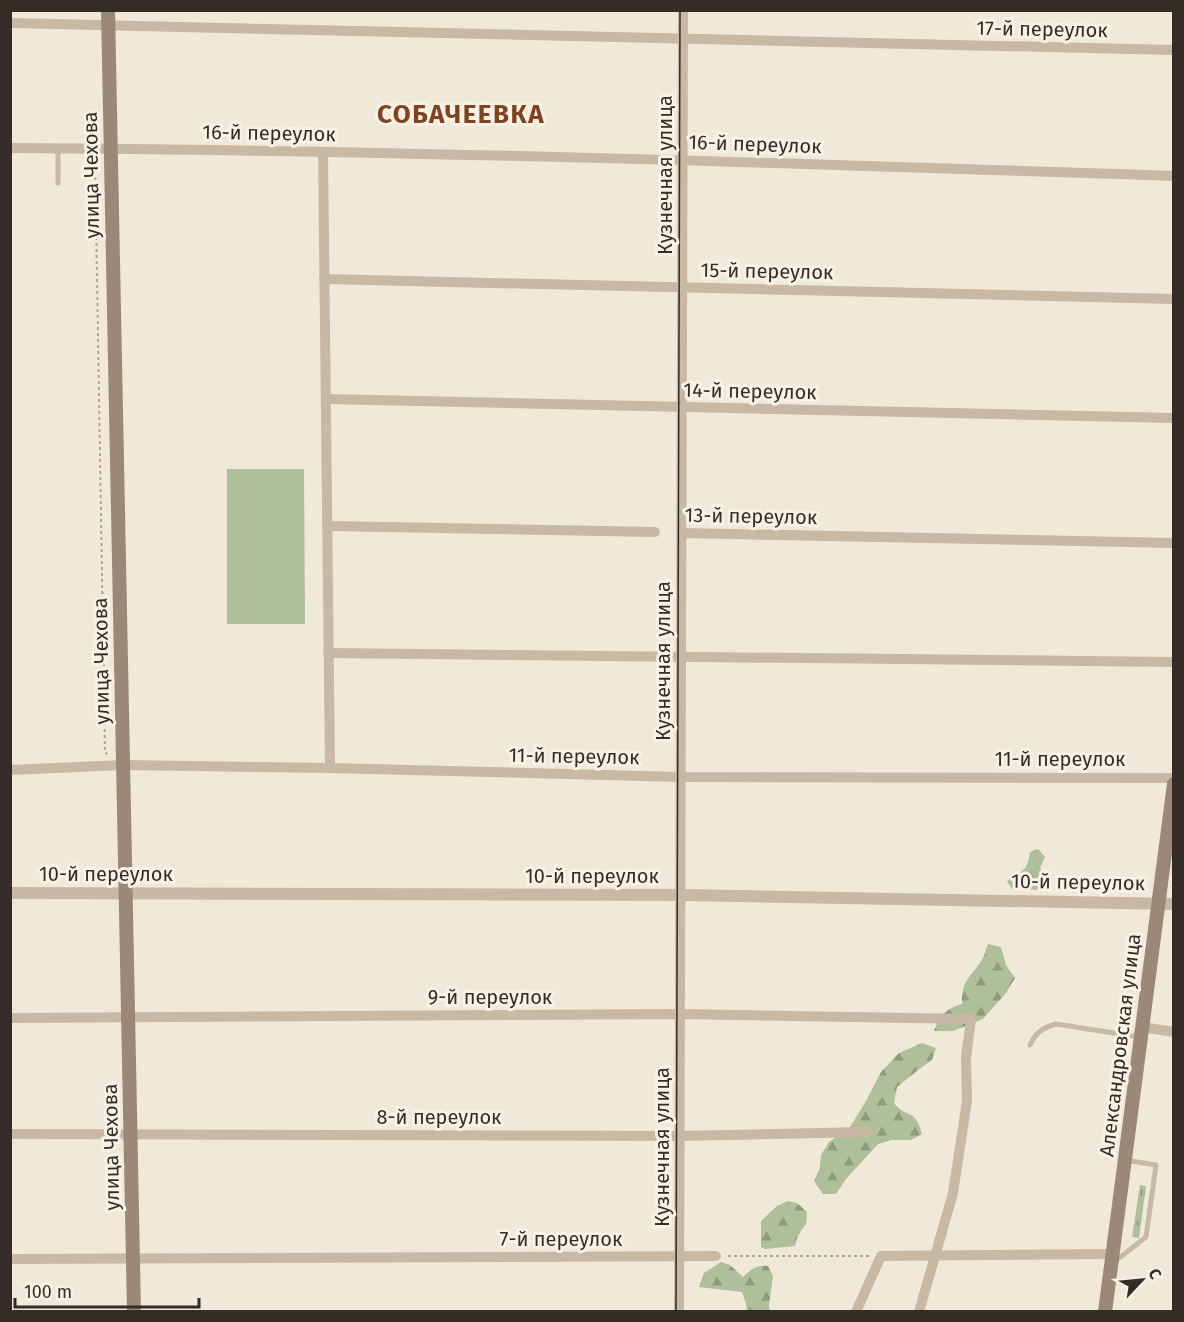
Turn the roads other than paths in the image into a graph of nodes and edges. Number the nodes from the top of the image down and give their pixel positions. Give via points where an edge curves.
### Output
1 (108, 10) edge
2 (683, 10) edge
3 (10, 23) edge
4 (108, 26) junction
5 (683, 39) junction
6 (1173, 50) edge
7 (10, 148) edge
8 (58, 148) junction
9 (110, 148) junction
10 (323, 152) junction
11 (683, 160) junction
12 (1173, 176) edge
13 (58, 183) dead end
14 (324, 279) junction
15 (683, 288) junction
16 (1173, 299) edge
17 (326, 399) junction
18 (682, 407) junction
19 (1173, 418) edge
20 (327, 526) junction
21 (655, 532) dead end
22 (682, 533) junction
23 (1173, 543) edge
24 (328, 653) junction
25 (682, 657) junction
26 (1173, 662) edge
27 (123, 765) junction
28 (330, 768) junction
29 (10, 770) edge
30 (681, 777) junction
31 (1173, 778) edge
32 (1173, 784) edge
33 (10, 893) edge
34 (125, 893) junction
35 (680, 896) junction
36 (1158, 903) junction
37 (1173, 904) edge
38 (680, 1014) junction
39 (128, 1017) junction
40 (10, 1018) edge
41 (1141, 1032) junction
42 (1173, 1032) edge
43 (1030, 1045) dead end
44 (867, 1132) dead end
45 (10, 1134) edge
46 (130, 1134) junction
47 (680, 1136) junction
48 (1125, 1160) junction
49 (680, 1256) junction
50 (716, 1256) road end
51 (935, 1256) junction
52 (10, 1259) edge
53 (133, 1259) junction
54 (1111, 1260) junction
55 (134, 1311) edge
56 (679, 1311) edge
57 (856, 1311) edge
58 (920, 1311) edge
59 (1105, 1311) edge

1 - 4 main road, улица Чехова
2 - 5 street, Кузнечная улица
3 - 4 street, 17-й переулок
4 - 5 street, 17-й переулок
4 - 9 main road, улица Чехова
5 - 6 street, 17-й переулок
5 - 11 street, Кузнечная улица
7 - 8 street, 16-й переулок
8 - 9 street, 16-й переулок
8 - 13 lane
9 - 10 street, 16-й переулок
9 - 27 main road, улица Чехова
10 - 11 street, 16-й переулок
10 - 14 street
11 - 12 street, 16-й переулок
11 - 15 street, Кузнечная улица
14 - 15 street, 15-й переулок
14 - 17 street
15 - 16 street, 15-й переулок
15 - 18 street, Кузнечная улица
17 - 18 street, 14-й переулок
17 - 20 street
18 - 19 street, 14-й переулок
18 - 22 street, Кузнечная улица
20 - 21 street
20 - 24 street
22 - 23 street, 13-й переулок
22 - 25 street, Кузнечная улица
24 - 25 street
24 - 28 street
25 - 26 street
25 - 30 street, Кузнечная улица
27 - 28 street, 11-й переулок
27 - 29 street, 11-й переулок
27 - 34 main road, улица Чехова
28 - 30 street, 11-й переулок
30 - 31 street, 11-й переулок
30 - 35 street, Кузнечная улица
32 - 36 main road, Александровская улица
33 - 34 street, 10-й переулок
34 - 35 street, 10-й переулок
34 - 39 main road, улица Чехова
35 - 36 street, 10-й переулок
35 - 38 street, Кузнечная улица
36 - 37 street, 10-й переулок
36 - 41 main road, Александровская улица
38 - 39 street, 9-й переулок
38 - 47 street, Кузнечная улица
38 - 51 street, 9-й переулок via 971,1019 964,1124 953,1192
39 - 40 street, 9-й переулок
39 - 46 main road, улица Чехова
41 - 42 street
41 - 43 lane via 1056,1024 1035,1035
41 - 48 main road, Александровская улица
44 - 47 street, 8-й переулок
45 - 46 street, 8-й переулок
46 - 47 street, 8-й переулок
46 - 53 main road, улица Чехова
47 - 49 street, Кузнечная улица
48 - 54 main road, Александровская улица
48 - 54 lane via 1156,1165 1146,1237
49 - 50 street, 7-й переулок
49 - 53 street, 7-й переулок
49 - 56 street, Кузнечная улица
51 - 54 street
51 - 57 street via 881,1256
51 - 58 street
52 - 53 street, 7-й переулок
53 - 55 main road, улица Чехова
54 - 59 main road, Александровская улица

